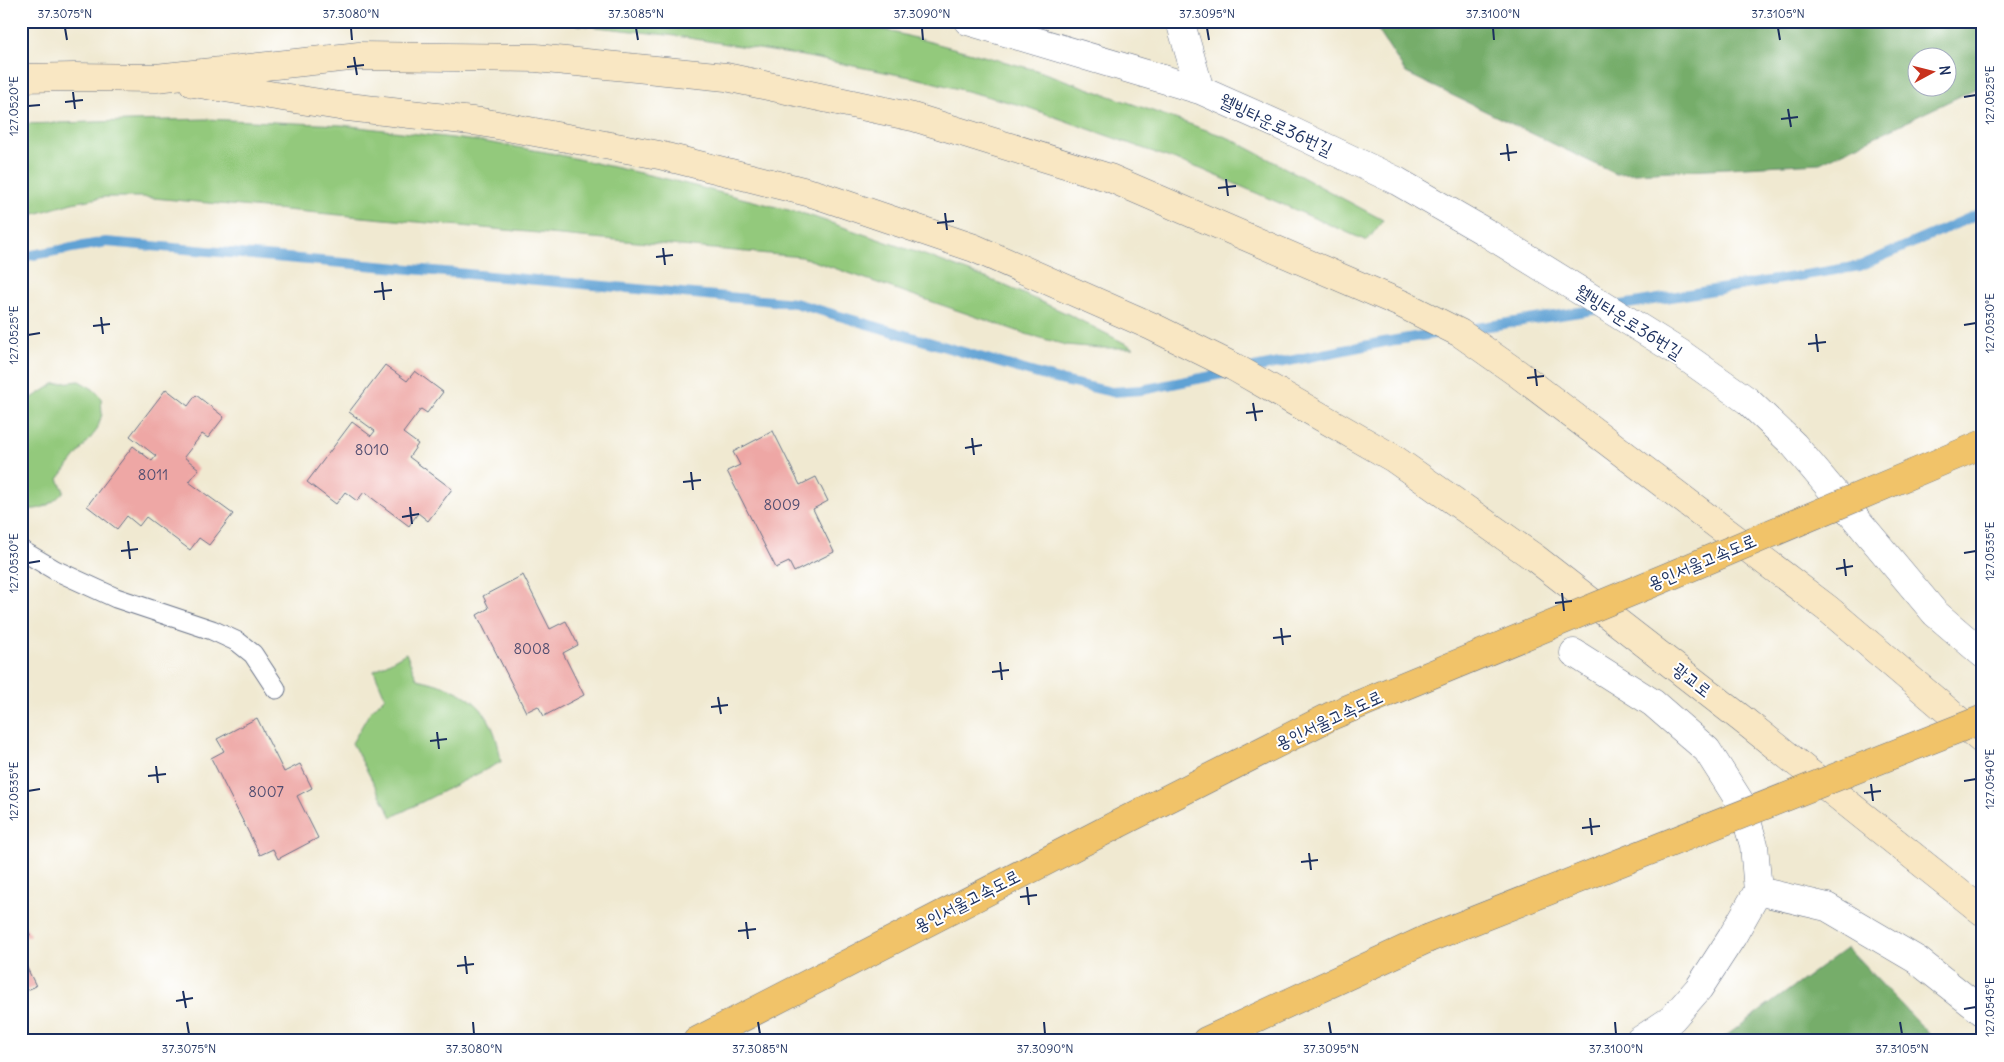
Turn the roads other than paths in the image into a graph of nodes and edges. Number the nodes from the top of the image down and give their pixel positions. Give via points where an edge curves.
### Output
1 (968, 21) edge
2 (1180, 21) edge
3 (21, 78) edge
4 (156, 78) junction
5 (1200, 90) junction
6 (1983, 444) edge
7 (21, 550) edge
8 (1574, 653) dead end
9 (1983, 654) edge
10 (276, 689) dead end
11 (1983, 719) edge
12 (1983, 741) edge
13 (1758, 891) junction
14 (1983, 912) edge
15 (1983, 1012) edge
16 (697, 1041) edge
17 (1206, 1041) edge
18 (1639, 1041) edge

1 - 5 street, 웰빙타운로36번길
2 - 5 street, 웰빙타운로36번길
3 - 4 main road
4 - 12 main road via 359,56 536,58 726,77 913,117 1110,178 1402,304 1460,333 1828,609
4 - 14 main road, 광교로 via 348,107 481,122 659,155 815,194 974,248 1152,326 1234,368 1393,458 1535,558
5 - 9 street, 웰빙타운로36번길 via 1397,181 1680,353 1748,401 1794,445 1935,613
6 - 16 highway, 용인서울고속도로, bridge via 1331,716
7 - 10 lane via 55,570 116,598 238,642 254,654
8 - 13 street via 1653,703 1707,750 1742,806 1754,845
11 - 17 highway, bridge via 1426,939
13 - 15 street via 1827,907 1918,960
13 - 18 street via 1699,988 1672,1019

